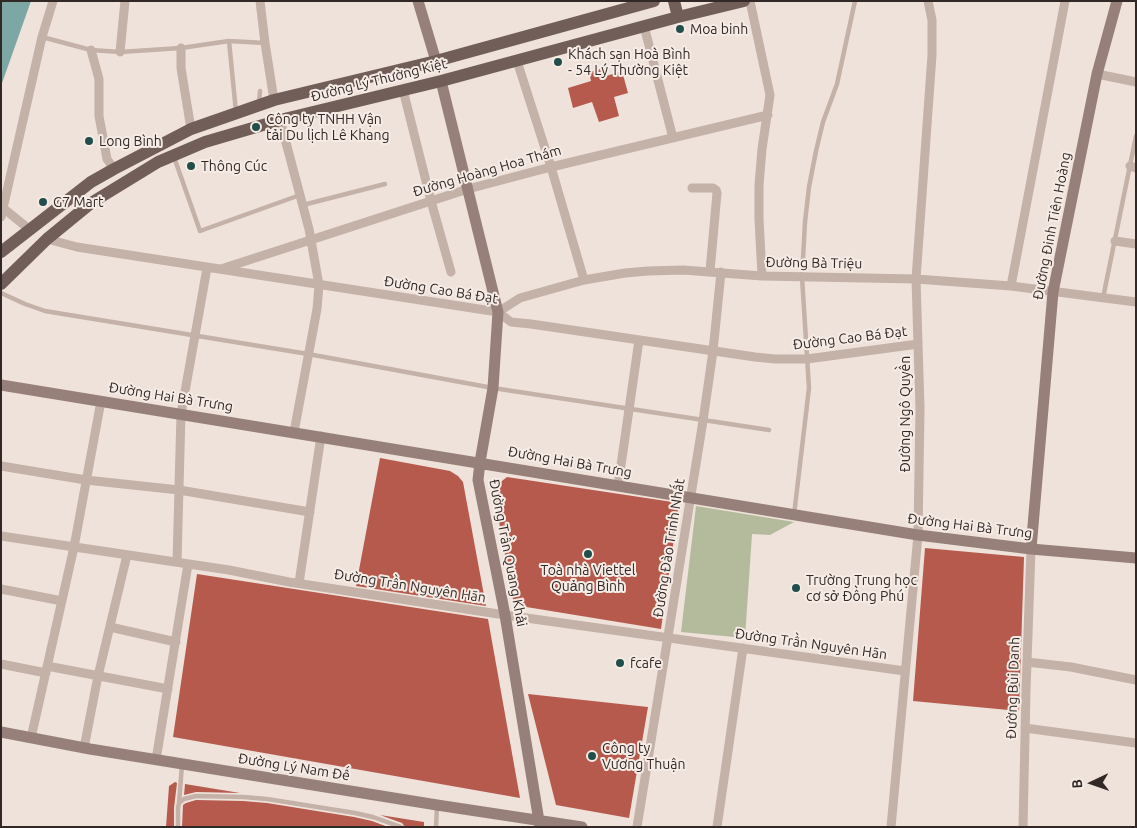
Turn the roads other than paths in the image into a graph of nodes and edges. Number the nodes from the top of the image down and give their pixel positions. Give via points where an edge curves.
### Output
1 (53, 1) edge
2 (125, 1) edge
3 (260, 1) edge
4 (418, 1) edge
5 (654, 1) edge
6 (674, 1) edge
7 (744, 1) edge
8 (750, 1) edge
9 (855, 1) edge
10 (928, 1) edge
11 (1065, 1) edge
12 (1116, 1) edge
13 (638, 3) edge
14 (678, 17) junction
15 (644, 26) junction
16 (42, 37) junction
17 (229, 41) junction
18 (265, 43) junction
19 (181, 48) junction
20 (91, 50) junction
21 (120, 52) junction
22 (436, 61) junction
23 (517, 61) junction
24 (1098, 74) junction
25 (441, 81) junction
26 (1136, 82) edge
27 (403, 90) junction
28 (260, 91) dead end
29 (274, 100) junction
30 (258, 106) junction
31 (236, 114) junction
32 (768, 115) junction
33 (280, 120) junction
34 (191, 129) junction
35 (1136, 136) edge
36 (673, 138) junction
37 (174, 156) junction
38 (550, 167) junction
39 (1133, 167) edge
40 (114, 169) junction
41 (385, 184) dead end
42 (692, 188) dead end
43 (468, 190) junction
44 (300, 195) junction
45 (431, 201) junction
46 (303, 205) junction
47 (2, 212) edge
48 (30, 229) junction
49 (47, 239) junction
50 (311, 239) junction
51 (1114, 241) junction
52 (1136, 244) edge
53 (1, 252) edge
54 (207, 268) junction
55 (218, 270) junction
56 (710, 271) junction
57 (451, 272) dead end
58 (721, 272) junction
59 (762, 276) junction
60 (802, 277) junction
61 (916, 278) junction
62 (584, 280) junction
63 (1, 284) edge
64 (319, 285) junction
65 (1011, 286) junction
66 (1052, 292) junction
67 (1, 293) edge
68 (1103, 298) junction
69 (1136, 302) edge
70 (498, 312) junction
71 (195, 336) junction
72 (639, 340) junction
73 (918, 344) junction
74 (713, 351) junction
75 (308, 354) junction
76 (807, 359) junction
77 (1, 384) edge
78 (492, 388) junction
79 (101, 401) junction
80 (629, 409) junction
81 (181, 414) junction
82 (703, 421) junction
83 (769, 430) dead end
84 (294, 432) junction
85 (321, 436) junction
86 (480, 462) junction
87 (1, 466) edge
88 (86, 480) junction
89 (618, 486) junction
90 (179, 490) junction
91 (691, 498) junction
92 (310, 512) junction
93 (794, 515) junction
94 (918, 535) junction
95 (1, 536) edge
96 (74, 547) junction
97 (1031, 549) junction
98 (127, 555) junction
99 (1136, 558) edge
100 (177, 562) junction
101 (188, 564) junction
102 (300, 584) junction
103 (1, 589) edge
104 (62, 601) junction
105 (505, 615) junction
106 (110, 627) junction
107 (668, 638) junction
108 (176, 642) junction
109 (743, 648) junction
110 (1027, 662) junction
111 (1, 664) edge
112 (47, 670) junction
113 (905, 671) junction
114 (98, 676) junction
115 (1136, 680) edge
116 (168, 689) junction
117 (1025, 728) junction
118 (1, 732) edge
119 (31, 738) junction
120 (1136, 743) edge
121 (84, 748) junction
122 (156, 760) junction
123 (182, 764) junction
124 (179, 803) junction
125 (437, 805) junction
126 (539, 824) edge
127 (178, 827) edge
128 (401, 827) edge
129 (436, 827) edge
130 (582, 827) edge
131 (637, 827) edge
132 (717, 827) edge
133 (891, 827) edge
134 (1023, 827) edge

1 - 16 street
2 - 21 street
3 - 18 street
4 - 22 street
5 - 13 main road, Đường Lý Thường Kiệt
6 - 14 main road
7 - 14 main road, Đường Lý Thường Kiệt
8 - 32 street via 770,95
9 - 60 lane via 837,84 814,160 805,222
10 - 61 street, Đường Ngô Quyền via 932,20 932,55
11 - 65 street
12 - 24 street, Đường Đinh Tiên Hoàng
13 - 15 main road
13 - 22 main road, Đường Lý Thường Kiệt
14 - 15 main road, Đường Lý Thường Kiệt
15 - 23 main road, Đường Lý Thường Kiệt
15 - 36 street
16 - 20 lane
16 - 47 street
17 - 18 lane
17 - 19 lane
17 - 31 lane
18 - 29 street
19 - 21 lane
19 - 34 street
20 - 21 lane
20 - 40 street via 99,79 99,116 107,159
22 - 25 main road
22 - 29 main road, Đường Lý Thường Kiệt
23 - 25 main road, Đường Lý Thường Kiệt
23 - 38 street
24 - 26 street
24 - 66 street, Đường Đinh Tiên Hoàng
25 - 27 main road, Đường Lý Thường Kiệt
25 - 43 street, Đường Trần Quang Khải
27 - 33 main road, Đường Lý Thường Kiệt
27 - 45 street
28 - 30 lane
29 - 30 main road, Đường Lý Thường Kiệt
30 - 31 main road, Đường Lý Thường Kiệt
31 - 34 main road, Đường Lý Thường Kiệt
32 - 36 street, Đường Hoàng Hoa Thám
32 - 59 street via 759,185
33 - 37 main road, Đường Lý Thường Kiệt via 205,142
33 - 44 street
34 - 40 main road, Đường Lý Thường Kiệt
35 - 39 lane
36 - 38 street, Đường Hoàng Hoa Thám
37 - 44 lane via 200,231
37 - 49 main road, Đường Lý Thường Kiệt via 158,162 91,204
38 - 43 street, Đường Hoàng Hoa Thám
38 - 62 street
39 - 51 lane
40 - 48 main road, Đường Lý Thường Kiệt via 91,182
41 - 46 lane
42 - 56 street via 713,188 717,193
43 - 45 street, Đường Hoàng Hoa Thám
43 - 70 street, Đường Trần Quang Khải
44 - 46 street
45 - 50 street, Đường Hoàng Hoa Thám
45 - 57 street
46 - 50 street
47 - 48 street
48 - 53 main road, Đường Lý Thường Kiệt
49 - 54 street, Đường Cao Bá Đạt via 77,247
49 - 63 main road, Đường Lý Thường Kiệt
50 - 55 street, Đường Hoàng Hoa Thám
50 - 64 street
51 - 52 street
51 - 68 lane
54 - 55 street, Đường Cao Bá Đạt
54 - 71 street
55 - 64 street, Đường Cao Bá Đạt
56 - 58 street, Đường Bà Triệu
56 - 62 street, Đường Bà Triệu via 648,271
58 - 59 street, Đường Bà Triệu
58 - 74 street, Đường Đào Trinh Nhất
59 - 60 street, Đường Bà Triệu
60 - 61 street, Đường Bà Triệu
60 - 76 lane
61 - 65 street, Đường Bà Triệu
61 - 73 street, Đường Ngô Quyền
62 - 70 street, Đường Bà Triệu via 520,298
64 - 70 street, Đường Cao Bá Đạt
64 - 75 street
65 - 66 street, Đường Bà Triệu
66 - 68 street, Đường Bà Triệu
66 - 97 street, Đường Đinh Tiên Hoàng
67 - 71 lane via 45,311
68 - 69 street, Đường Bà Triệu
70 - 72 street, Đường Cao Bá Đạt via 511,322
70 - 78 street, Đường Trần Quang Khải
71 - 75 lane
71 - 81 street
72 - 74 street, Đường Cao Bá Đạt
72 - 80 street
73 - 76 street, Đường Cao Bá Đạt
73 - 94 street, Đường Ngô Quyền
74 - 76 street, Đường Cao Bá Đạt via 775,359
74 - 82 street, Đường Đào Trinh Nhất
75 - 78 lane
75 - 84 street
76 - 93 lane via 810,388
77 - 79 street, Đường Hai Bà Trưng
78 - 80 lane
78 - 86 street, Đường Trần Quang Khải
79 - 81 street, Đường Hai Bà Trưng
79 - 88 street
80 - 82 lane
80 - 89 street
81 - 84 street, Đường Hai Bà Trưng
81 - 90 street
82 - 83 lane
82 - 91 street, Đường Đào Trinh Nhất
84 - 85 street, Đường Hai Bà Trưng
85 - 86 street, Đường Hai Bà Trưng
85 - 92 street
86 - 89 street, Đường Hai Bà Trưng
86 - 105 street, Đường Trần Quang Khải via 478,480
87 - 88 street
88 - 90 street
88 - 96 street
89 - 91 street, Đường Hai Bà Trưng
90 - 92 street
90 - 100 street
91 - 93 street, Đường Hai Bà Trưng
91 - 107 street, Đường Đào Trinh Nhất
92 - 102 street
93 - 94 street, Đường Hai Bà Trưng
94 - 97 street, Đường Hai Bà Trưng
94 - 113 street, Đường Ngô Quyền
95 - 96 street, Đường Trần Nguyên Hãn
96 - 98 street, Đường Trần Nguyên Hãn
96 - 104 street
97 - 99 street, Đường Hai Bà Trưng
97 - 110 street, Đường Bùi Danh
98 - 100 street, Đường Trần Nguyên Hãn
98 - 106 street
100 - 101 street, Đường Trần Nguyên Hãn
101 - 102 street, Đường Trần Nguyên Hãn
101 - 108 street
102 - 105 street, Đường Trần Nguyên Hãn
103 - 104 street
104 - 112 street
105 - 107 street, Đường Trần Nguyên Hãn
105 - 126 street, Đường Trần Quang Khải
106 - 108 street
106 - 114 street
107 - 109 street, Đường Trần Nguyên Hãn
107 - 131 street, Đường Đào Trinh Nhất
108 - 116 street
109 - 113 street, Đường Trần Nguyên Hãn
109 - 132 street
110 - 115 street
110 - 117 street, Đường Bùi Danh
111 - 112 street
112 - 114 street
112 - 119 street
113 - 133 street, Đường Ngô Quyền
114 - 116 street
114 - 121 street
116 - 122 street
117 - 120 street
117 - 134 street, Đường Bùi Danh
118 - 119 street, Đường Lý Nam Đế
119 - 121 street, Đường Lý Nam Đế
121 - 122 street, Đường Lý Nam Đế
122 - 123 street, Đường Lý Nam Đế
123 - 124 lane
123 - 125 street, Đường Lý Nam Đế
124 - 127 lane
124 - 128 lane via 196,796 267,799 373,817
125 - 126 street, Đường Lý Nam Đế
125 - 129 lane
126 - 130 street, Đường Lý Nam Đế

